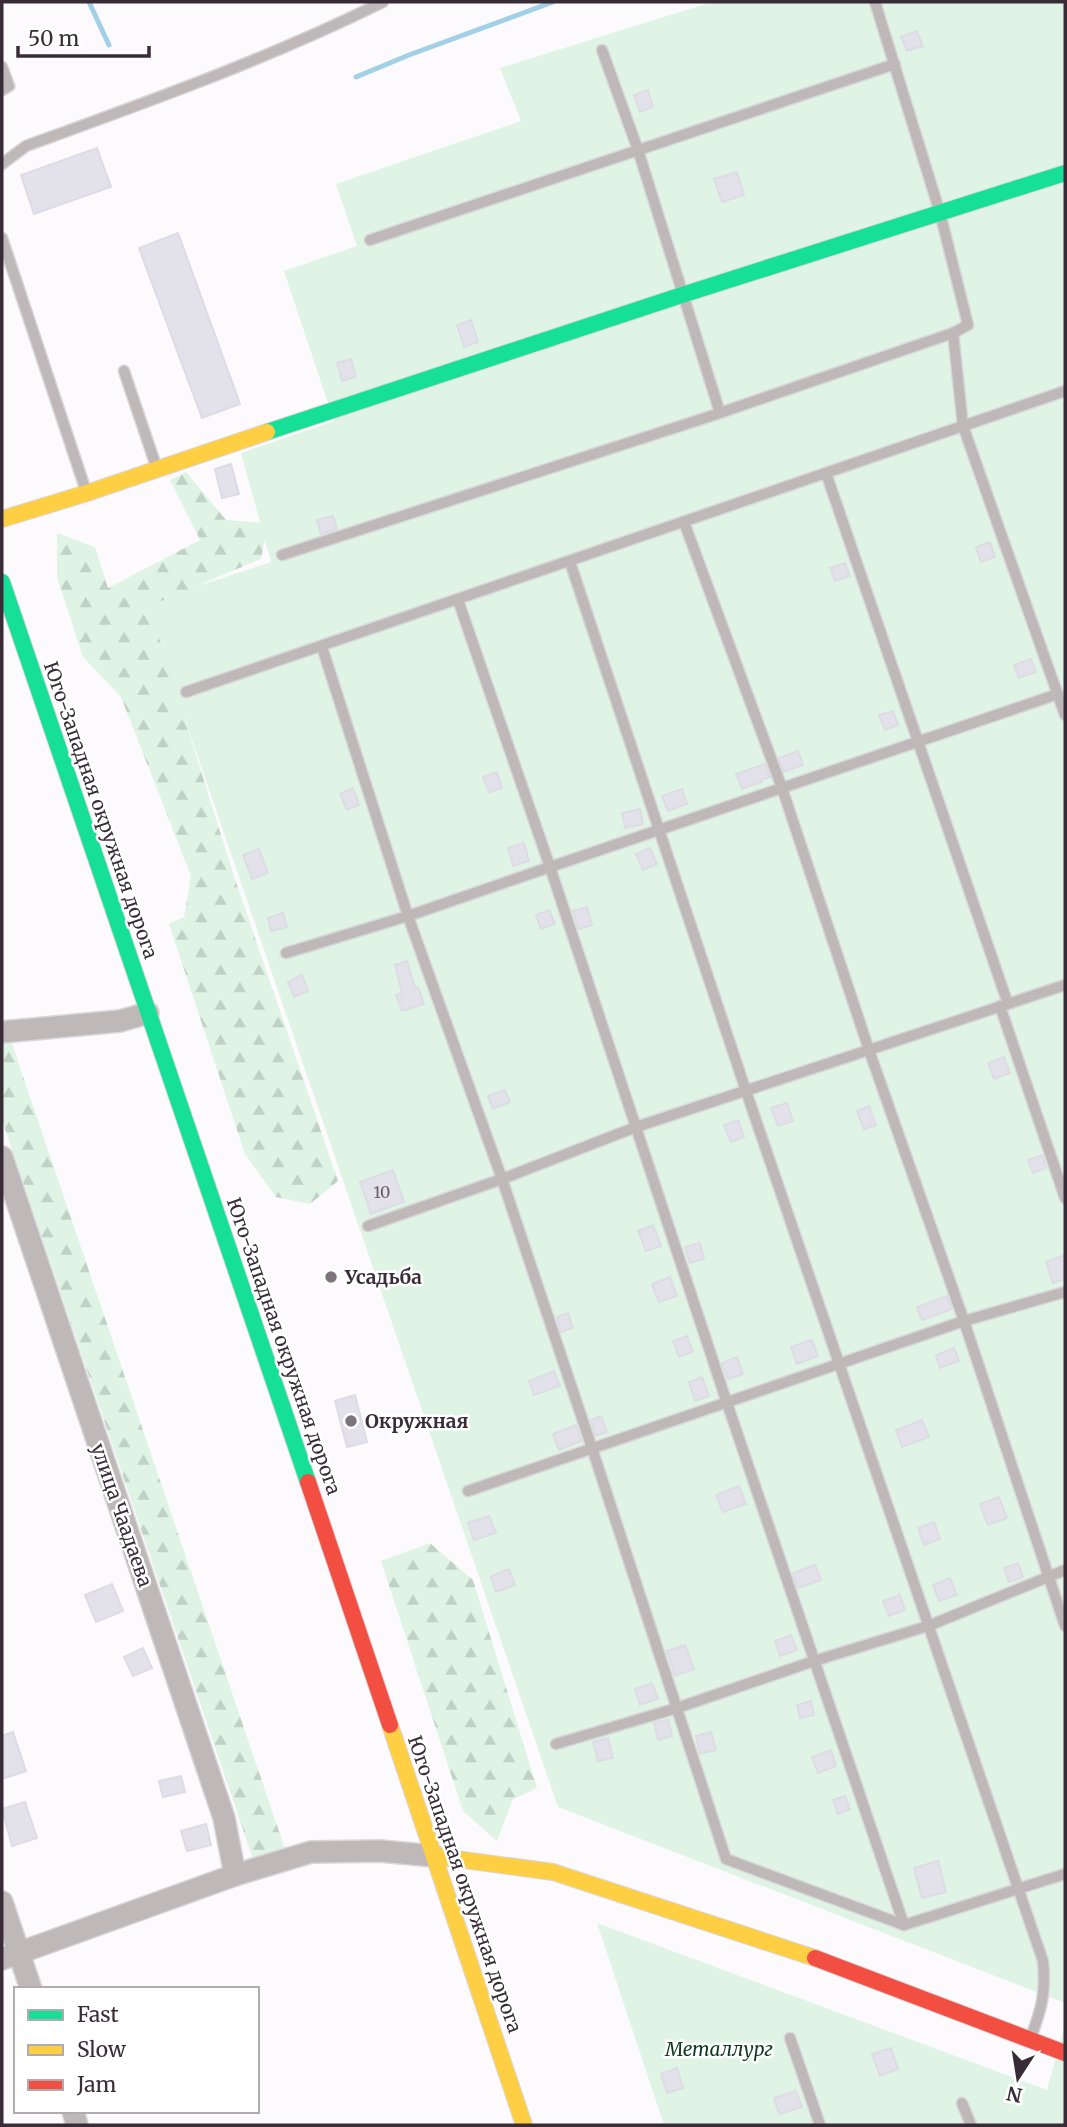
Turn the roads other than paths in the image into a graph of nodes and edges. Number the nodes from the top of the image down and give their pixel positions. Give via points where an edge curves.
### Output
1 (383, 2) edge
2 (876, 2) edge
3 (602, 50) dead end
4 (895, 64) junction
5 (2, 67) edge
6 (2, 90) edge
7 (638, 150) junction
8 (2, 164) edge
9 (1065, 173) edge
10 (940, 213) junction
11 (2, 238) edge
12 (370, 240) dead end
13 (682, 295) junction
14 (953, 333) junction
15 (124, 371) dead end
16 (1065, 391) edge
17 (720, 413) junction
18 (963, 426) junction
19 (157, 468) junction
20 (827, 473) junction
21 (87, 494) junction
22 (2, 519) edge
23 (684, 522) junction
24 (282, 555) dead end
25 (570, 562) junction
26 (2, 582) edge
27 (458, 600) junction
28 (322, 647) junction
29 (186, 692) dead end
30 (1058, 694) junction
31 (1065, 715) edge
32 (919, 741) junction
33 (782, 788) junction
34 (660, 831) junction
35 (550, 867) junction
36 (408, 916) junction
37 (286, 953) dead end
38 (1065, 985) edge
39 (1004, 1005) junction
40 (148, 1013) junction
41 (2, 1032) edge
42 (869, 1050) junction
43 (746, 1091) junction
44 (636, 1127) junction
45 (2, 1157) edge
46 (502, 1179) junction
47 (1065, 1198) edge
48 (368, 1226) dead end
49 (1065, 1292) edge
50 (964, 1321) junction
51 (839, 1365) junction
52 (727, 1403) junction
53 (592, 1448) junction
54 (468, 1491) dead end
55 (1065, 1570) edge
56 (1049, 1576) junction
57 (928, 1626) junction
58 (1065, 1626) edge
59 (814, 1661) junction
60 (677, 1708) junction
61 (556, 1744) dead end
62 (433, 1856) junction
63 (1065, 1874) edge
64 (235, 1875) junction
65 (1018, 1890) junction
66 (2, 1902) edge
67 (904, 1925) junction
68 (10, 1956) edge
69 (30, 1987) edge
70 (790, 2038) dead end
71 (1030, 2039) junction
72 (1065, 2053) edge
73 (962, 2103) dead end
74 (524, 2125) edge
75 (820, 2125) edge
76 (971, 2125) edge

1 - 8 lane via 200,82 26,146
2 - 4 lane
3 - 7 lane
4 - 7 lane
4 - 10 lane
5 - 6 lane via 9,86
7 - 12 lane
7 - 13 lane
9 - 10 main road
10 - 13 main road
10 - 14 lane via 968,325
11 - 21 lane
13 - 17 lane
13 - 19 main road
14 - 17 lane
14 - 18 lane
15 - 19 lane
16 - 18 lane
17 - 24 lane
18 - 20 lane
18 - 30 lane
19 - 21 main road
20 - 23 lane
20 - 32 lane
21 - 22 main road
23 - 25 lane
23 - 33 lane
25 - 27 lane
25 - 34 lane
26 - 40 main road, Юго-Западная окружная дорога
27 - 28 lane
27 - 35 lane
28 - 29 lane
28 - 36 lane
30 - 31 lane
30 - 32 lane
32 - 33 lane
32 - 39 lane
33 - 34 lane
33 - 42 lane
34 - 35 lane
34 - 43 lane
35 - 36 lane
35 - 44 lane
36 - 37 lane
36 - 46 lane
38 - 39 lane
39 - 42 lane
39 - 47 lane
40 - 41 street via 120,1021
40 - 62 main road, Юго-Западная окружная дорога
42 - 43 lane
42 - 50 lane
43 - 44 lane
43 - 51 lane
44 - 46 lane
44 - 52 lane
45 - 64 street, улица Чаадаева via 224,1818
46 - 48 lane
46 - 53 lane
49 - 50 lane
50 - 51 lane
50 - 56 lane
51 - 52 lane
51 - 57 lane
52 - 53 lane
52 - 59 lane
53 - 54 lane
53 - 60 lane
55 - 56 lane
56 - 57 lane
56 - 58 lane
57 - 59 lane
57 - 65 lane
59 - 60 lane
59 - 67 lane
60 - 61 lane
60 - 67 lane via 726,1859
62 - 64 street via 311,1852
62 - 71 main road via 553,1872 596,1885 821,1960
62 - 74 main road, Юго-Западная окружная дорога
63 - 65 lane
64 - 68 street
65 - 67 lane
65 - 71 lane via 1043,1961 1045,1987
66 - 68 street
68 - 69 street
70 - 75 lane
71 - 72 main road
73 - 76 lane

